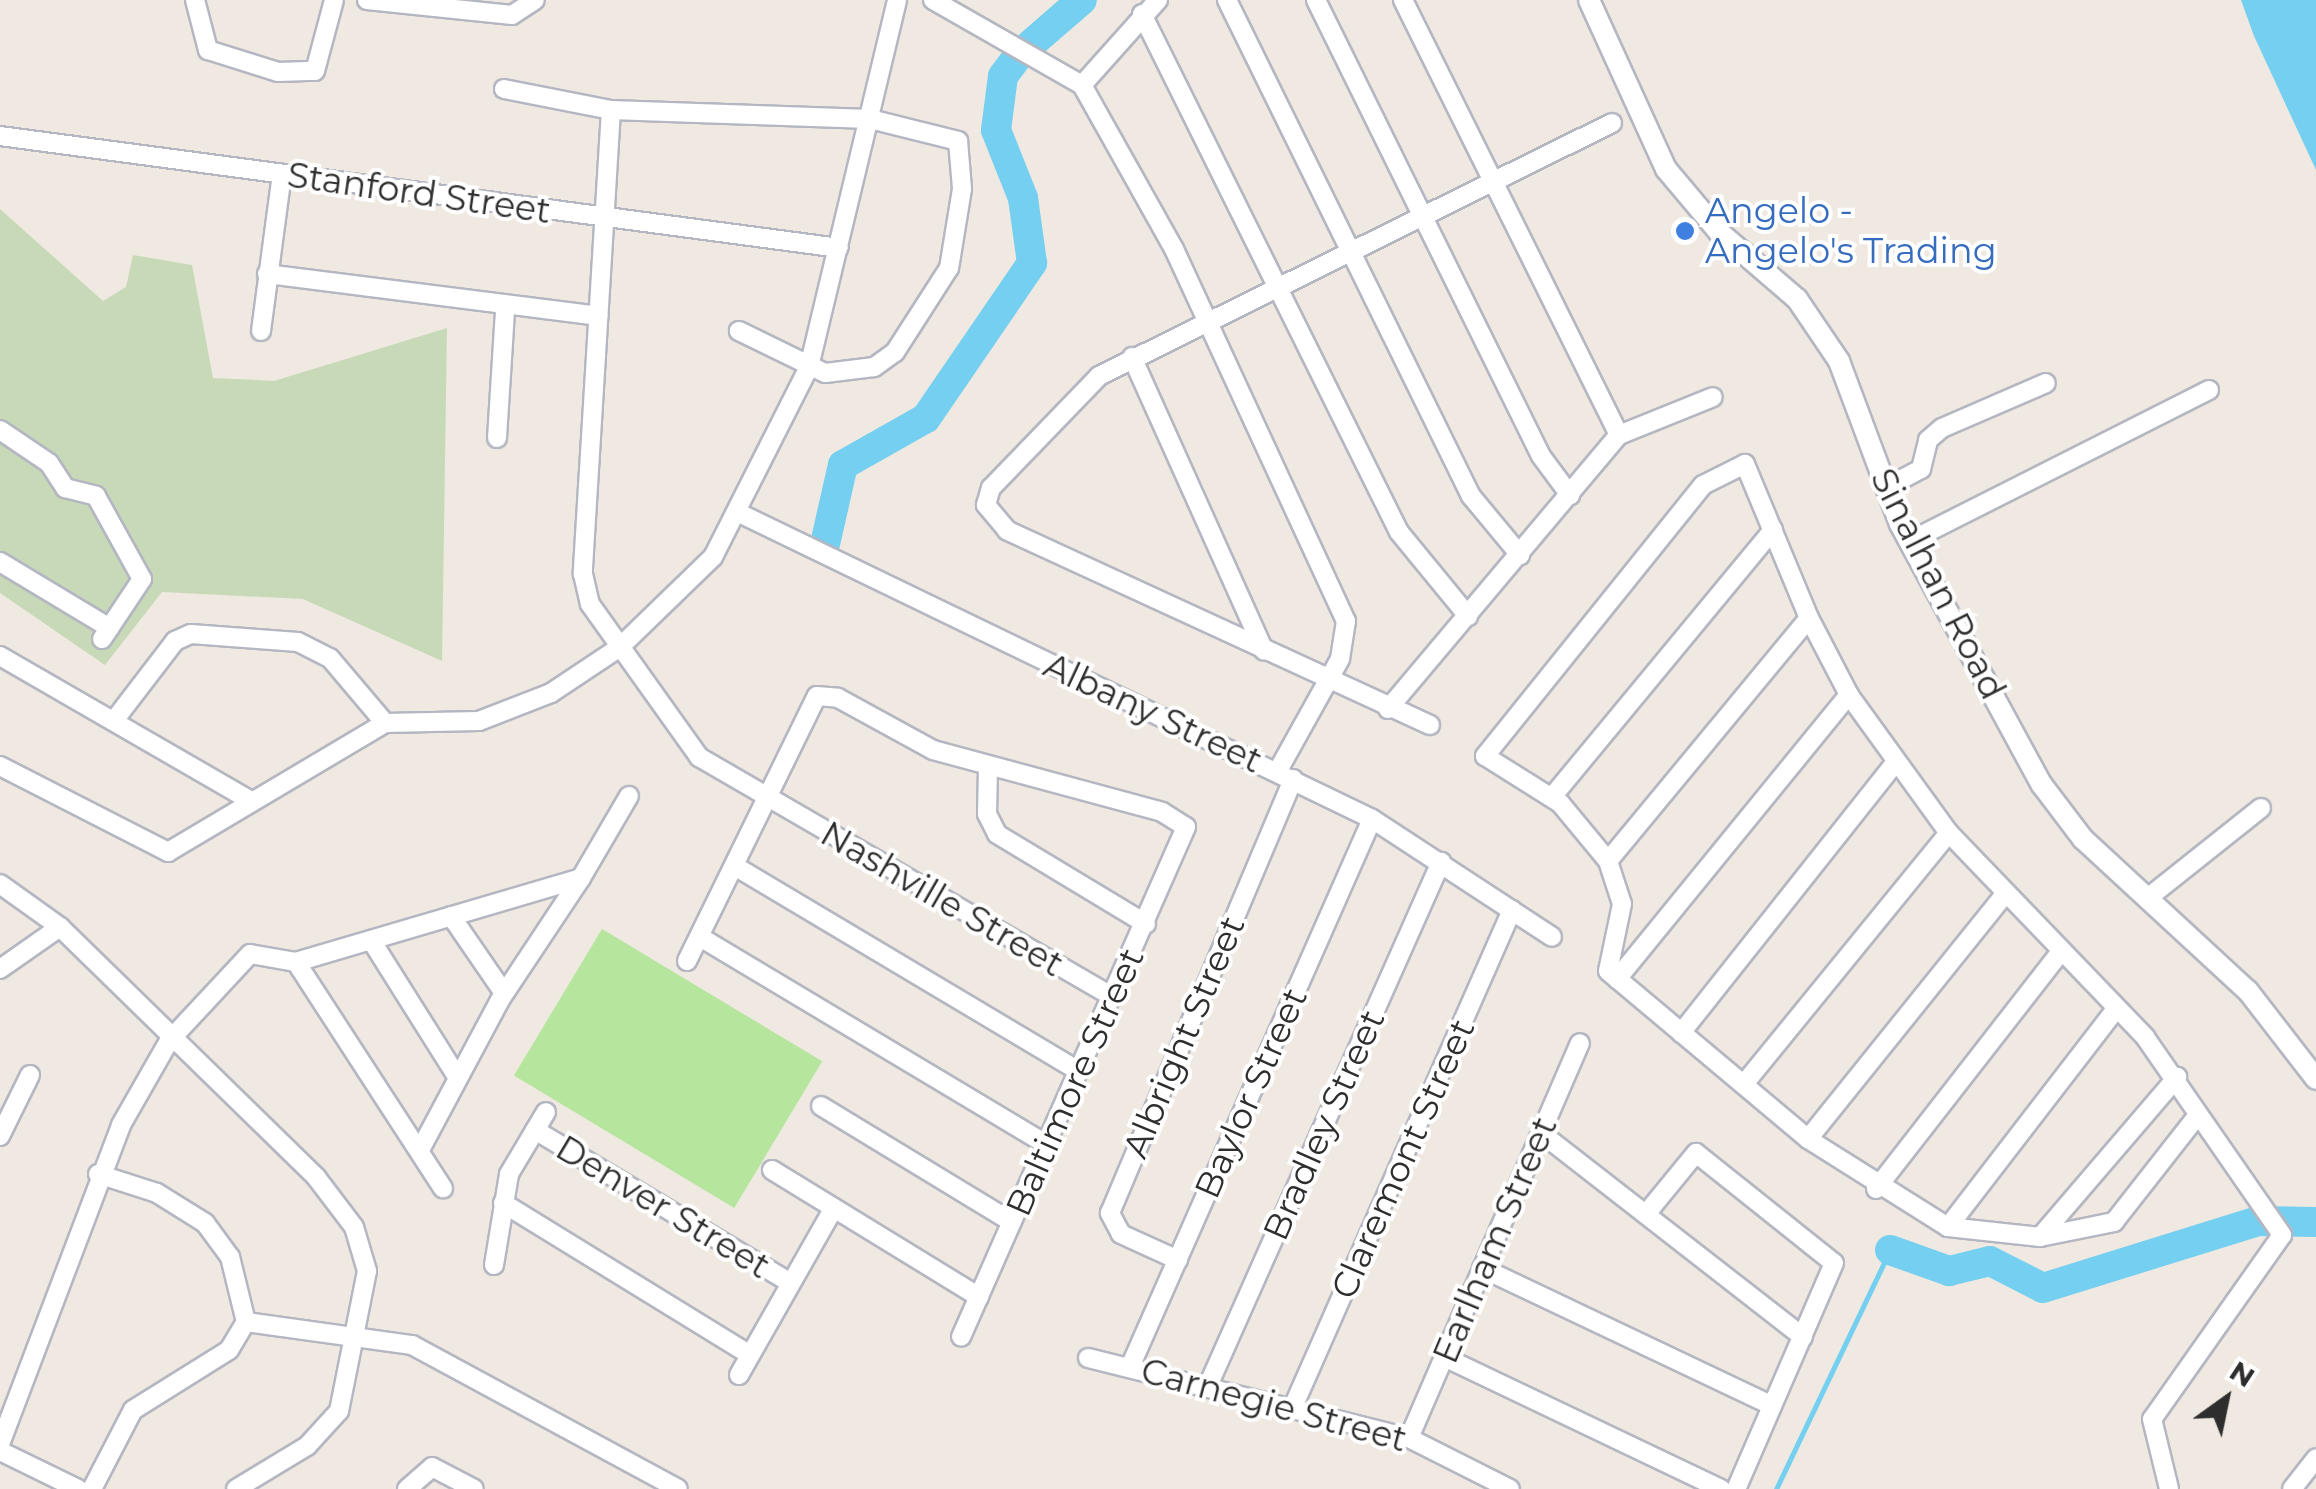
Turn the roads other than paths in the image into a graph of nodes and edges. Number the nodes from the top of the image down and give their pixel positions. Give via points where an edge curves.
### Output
1 (195, 0) edge
2 (334, 0) edge
3 (367, 0) edge
4 (536, 0) edge
5 (897, 0) edge
6 (933, 0) edge
7 (1158, 0) edge
8 (1228, 0) edge
9 (1316, 0) edge
10 (1403, 0) edge
11 (1589, 0) edge
12 (1142, 14) junction
13 (1082, 85) junction
14 (504, 89) dead end
15 (612, 110) junction
16 (870, 119) junction
17 (1612, 123) dead end
18 (0, 136) edge
19 (282, 174) junction
20 (1494, 184) junction
21 (1422, 217) junction
22 (604, 218) junction
23 (840, 248) junction
24 (1348, 252) junction
25 (268, 274) junction
26 (1277, 289) junction
27 (505, 310) junction
28 (598, 316) junction
29 (1206, 321) junction
30 (261, 331) dead end
31 (739, 331) dead end
32 (1132, 358) junction
33 (808, 367) junction
34 (2046, 383) dead end
35 (2209, 390) dead end
36 (1712, 397) dead end
37 (0, 430) edge
38 (1618, 435) junction
39 (497, 438) dead end
40 (1886, 488) junction
41 (1570, 494) junction
42 (740, 513) junction
43 (1773, 530) junction
44 (1910, 541) junction
45 (1520, 554) junction
46 (0, 562) edge
47 (1468, 616) junction
48 (1809, 618) junction
49 (620, 647) junction
50 (1264, 650) junction
51 (0, 656) edge
52 (1325, 679) junction
53 (1849, 695) junction
54 (1388, 709) junction
55 (116, 718) junction
56 (385, 723) junction
57 (1430, 725) dead end
58 (1896, 762) junction
59 (0, 766) edge
60 (988, 768) junction
61 (1285, 775) junction
62 (630, 796) dead end
63 (1552, 797) junction
64 (249, 800) junction
65 (772, 802) junction
66 (2261, 808) dead end
67 (1372, 819) junction
68 (1949, 833) junction
69 (1608, 861) junction
70 (1442, 862) junction
71 (738, 868) junction
72 (581, 878) junction
73 (0, 884) edge
74 (2004, 895) junction
75 (2149, 897) junction
76 (1512, 910) junction
77 (451, 916) junction
78 (1146, 924) junction
79 (60, 927) junction
80 (700, 937) junction
81 (1552, 937) dead end
82 (371, 940) junction
83 (2059, 954) junction
84 (688, 961) dead end
85 (296, 962) junction
86 (0, 970) edge
87 (1617, 979) junction
88 (504, 993) junction
89 (1112, 996) junction
90 (2115, 1010) junction
91 (1681, 1033) junction
92 (169, 1040) junction
93 (1580, 1043) dead end
94 (1078, 1071) junction
95 (30, 1075) dead end
96 (456, 1075) junction
97 (2177, 1077) junction
98 (2316, 1079) edge
99 (1744, 1084) junction
100 (821, 1106) dead end
101 (546, 1112) dead end
102 (2198, 1116) junction
103 (535, 1130) junction
104 (1542, 1132) junction
105 (0, 1136) edge
106 (1808, 1140) junction
107 (1046, 1144) junction
108 (421, 1148) junction
109 (772, 1170) dead end
110 (98, 1174) junction
111 (443, 1188) dead end
112 (1876, 1188) junction
113 (503, 1203) junction
114 (834, 1208) junction
115 (1646, 1214) junction
116 (1012, 1222) junction
117 (1948, 1227) junction
118 (2040, 1237) junction
119 (1178, 1260) junction
120 (494, 1266) dead end
121 (1482, 1268) junction
122 (791, 1284) junction
123 (979, 1297) junction
124 (246, 1322) junction
125 (961, 1337) dead end
126 (1802, 1337) junction
127 (356, 1338) junction
128 (750, 1355) junction
129 (1088, 1358) dead end
130 (1444, 1358) junction
131 (1130, 1367) junction
132 (739, 1375) dead end
133 (1207, 1388) junction
134 (1772, 1406) junction
135 (1293, 1407) junction
136 (1409, 1438) junction
137 (0, 1448) edge
138 (2316, 1458) edge
139 (78, 1489) edge
140 (92, 1489) edge
141 (236, 1489) edge
142 (407, 1489) edge
143 (474, 1489) edge
144 (678, 1489) edge
145 (1510, 1489) edge
146 (1721, 1489) edge
147 (1736, 1489) edge
148 (2169, 1489) edge
149 (2292, 1489) edge

1 - 2 street via 208,50 278,72 316,71
3 - 4 street via 512,15
5 - 16 street
6 - 13 street
7 - 12 street
8 - 24 street
9 - 21 street
10 - 20 street
11 - 40 street, Sinalhan Road via 1666,169 1718,232 1797,299 1839,361
12 - 13 street
12 - 26 street
13 - 29 street
14 - 15 street
15 - 16 street
15 - 22 street, Nashville Street
16 - 23 street
16 - 33 street via 963,147 948,268 926,314 874,368 842,375
17 - 20 street
18 - 19 street, Stanford Street
19 - 22 street, Stanford Street
19 - 25 street
20 - 21 street
20 - 38 street
21 - 24 street
21 - 41 street via 1540,456
22 - 23 street, Stanford Street
22 - 28 street, Nashville Street
23 - 33 street
24 - 26 street
24 - 45 street via 1471,496
25 - 27 street
25 - 30 street
26 - 29 street
26 - 47 street via 1399,532
27 - 28 street
27 - 39 street
28 - 49 street, Nashville Street via 583,574 590,604
29 - 32 street
29 - 52 street via 1346,621 1340,659
31 - 33 street
32 - 50 street
32 - 50 street via 1073,396 986,504 1007,530
33 - 42 street
34 - 40 street via 1942,428 1926,444 1921,469
35 - 44 street
36 - 38 street
37 - 46 street via 49,463 59,484 100,502 142,579 106,634
38 - 41 street
40 - 44 street, Sinalhan Road
41 - 45 street
42 - 49 street via 713,558
42 - 61 street, Albany Street
43 - 48 street
43 - 63 street
43 - 63 street via 1745,464 1704,485 1656,539 1487,751 1486,763
44 - 75 street, Sinalhan Road via 2042,785 2082,838
45 - 47 street
47 - 54 street
48 - 53 street
48 - 69 street
49 - 56 street via 551,692 479,722
49 - 65 street, Nashville Street via 699,757
50 - 52 street
51 - 55 street
52 - 54 street
52 - 61 street
53 - 58 street
53 - 87 street
54 - 57 street
55 - 56 street via 175,641 191,634 298,642 330,658
55 - 64 street
56 - 64 street
58 - 68 street
58 - 91 street
59 - 64 street via 162,852
60 - 65 street via 817,696
60 - 78 street via 987,814 996,834
60 - 78 street, Baltimore Street via 1162,812 1186,827
61 - 67 street, Albany Street
61 - 119 street, Albright Street via 1110,1213 1121,1234
62 - 72 street
63 - 69 street
65 - 71 street
65 - 89 street, Nashville Street
66 - 75 street
67 - 70 street, Albany Street
67 - 119 street, Baylor Street
68 - 74 street
68 - 99 street
69 - 87 street via 1622,904 1608,954
70 - 76 street, Albany Street
70 - 133 street, Bradley Street
71 - 80 street
71 - 94 street
72 - 77 street
72 - 88 street
73 - 79 street
74 - 83 street
74 - 106 street
75 - 98 street, Sinalhan Road via 2248,991
76 - 81 street, Albany Street
76 - 135 street, Claremont Street
77 - 82 street
77 - 88 street
78 - 89 street, Baltimore Street
79 - 86 street
79 - 92 street
80 - 84 street
80 - 107 street
82 - 85 street
82 - 96 street
83 - 90 street
83 - 112 street
85 - 92 street via 250,954
85 - 108 street
87 - 91 street
88 - 96 street
89 - 94 street, Baltimore Street
90 - 97 street
90 - 117 street
91 - 99 street
92 - 110 street
92 - 127 street via 316,1177 354,1227 367,1271
93 - 104 street, Earlham Street
94 - 107 street, Baltimore Street
95 - 105 street
96 - 108 street
97 - 102 street
97 - 118 street
99 - 106 street
100 - 116 street
101 - 103 street
102 - 118 street via 2114,1222
102 - 148 street via 2282,1235 2152,1418
103 - 113 street
103 - 122 street, Denver Street
104 - 115 street
104 - 121 street, Earlham Street
106 - 112 street
107 - 116 street, Baltimore Street
108 - 111 street
109 - 114 street
110 - 124 street via 157,1192 205,1223 230,1257
110 - 137 street via 36,1368
112 - 117 street
113 - 120 street
113 - 128 street
114 - 122 street
114 - 123 street
115 - 126 street
115 - 126 street via 1696,1153 1834,1263
116 - 123 street, Baltimore Street
117 - 118 street
119 - 131 street, Baylor Street
121 - 130 street, Earlham Street
121 - 134 street
122 - 128 street
123 - 125 street, Baltimore Street
124 - 127 street
124 - 140 street via 228,1350 133,1410
126 - 134 street
127 - 141 street via 340,1411 307,1446
127 - 144 street via 428,1352
128 - 132 street
129 - 131 street, Carnegie Street
130 - 136 street, Earlham Street
130 - 146 street
131 - 133 street, Carnegie Street
133 - 135 street, Carnegie Street
134 - 147 street
135 - 136 street, Carnegie Street
136 - 145 street, Carnegie Street
137 - 139 street
138 - 149 street
142 - 143 street via 432,1467

